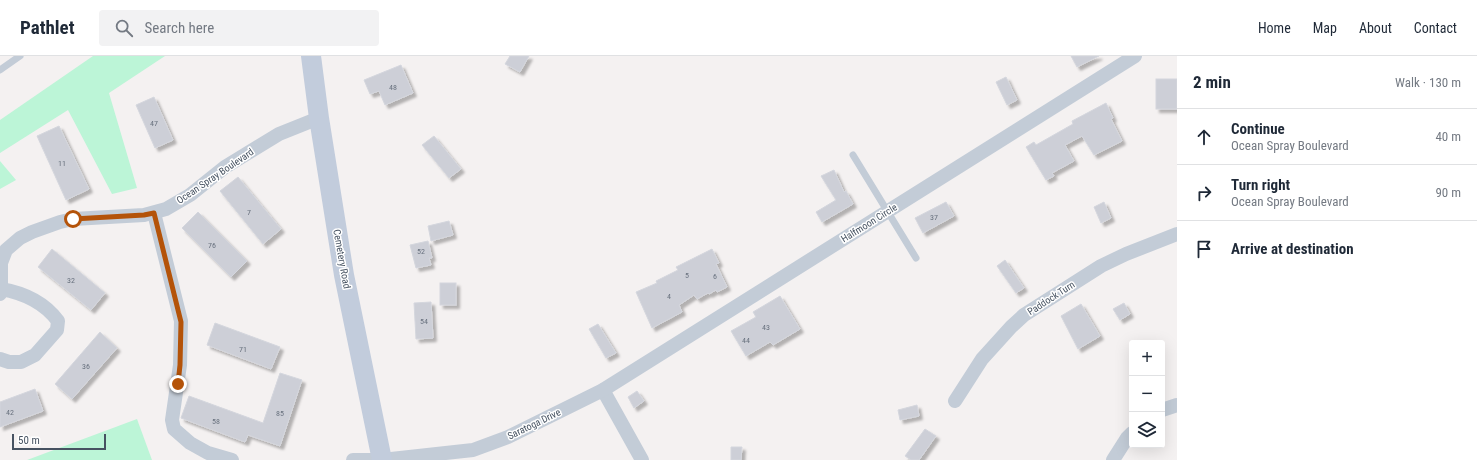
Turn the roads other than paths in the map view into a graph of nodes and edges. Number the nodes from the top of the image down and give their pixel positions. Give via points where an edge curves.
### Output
1 (20, 56) edge
2 (311, 56) edge
3 (1135, 56) edge
4 (0, 70) edge
5 (319, 118) junction
6 (853, 155) dead end
7 (888, 211) junction
8 (154, 213) junction
9 (1177, 234) edge
10 (916, 258) dead end
11 (1, 291) edge
12 (0, 359) edge
13 (603, 390) junction
14 (956, 401) dead end
15 (1177, 404) edge
16 (1165, 409) edge
17 (1129, 436) edge
18 (474, 455) edge
19 (232, 460) edge
20 (353, 460) edge
21 (382, 460) edge
22 (642, 460) edge
23 (1113, 460) edge

1 - 4 lane
2 - 5 street, Cemetery Road
3 - 7 street, Halfmoon Circle
5 - 8 street, Ocean Spray Boulevard via 279,134 225,167 190,195
5 - 21 street, Cemetery Road via 344,275
6 - 7 lane
7 - 10 lane
7 - 13 street, Halfmoon Circle
8 - 11 street, Ocean Spray Boulevard via 73,219 20,238 6,250 1,263
8 - 19 street via 181,322 180,365 172,420 174,429 202,450
9 - 14 street, Paddock Turn via 1101,266 1024,315 982,359
11 - 12 street, Ocean Spray Boulevard via 17,292 27,296 51,312 58,321 57,330 35,355 21,362
13 - 18 street, Saratoga Drive
13 - 22 street
15 - 16 street
17 - 23 street
18 - 21 street, Saratoga Drive
20 - 21 street

